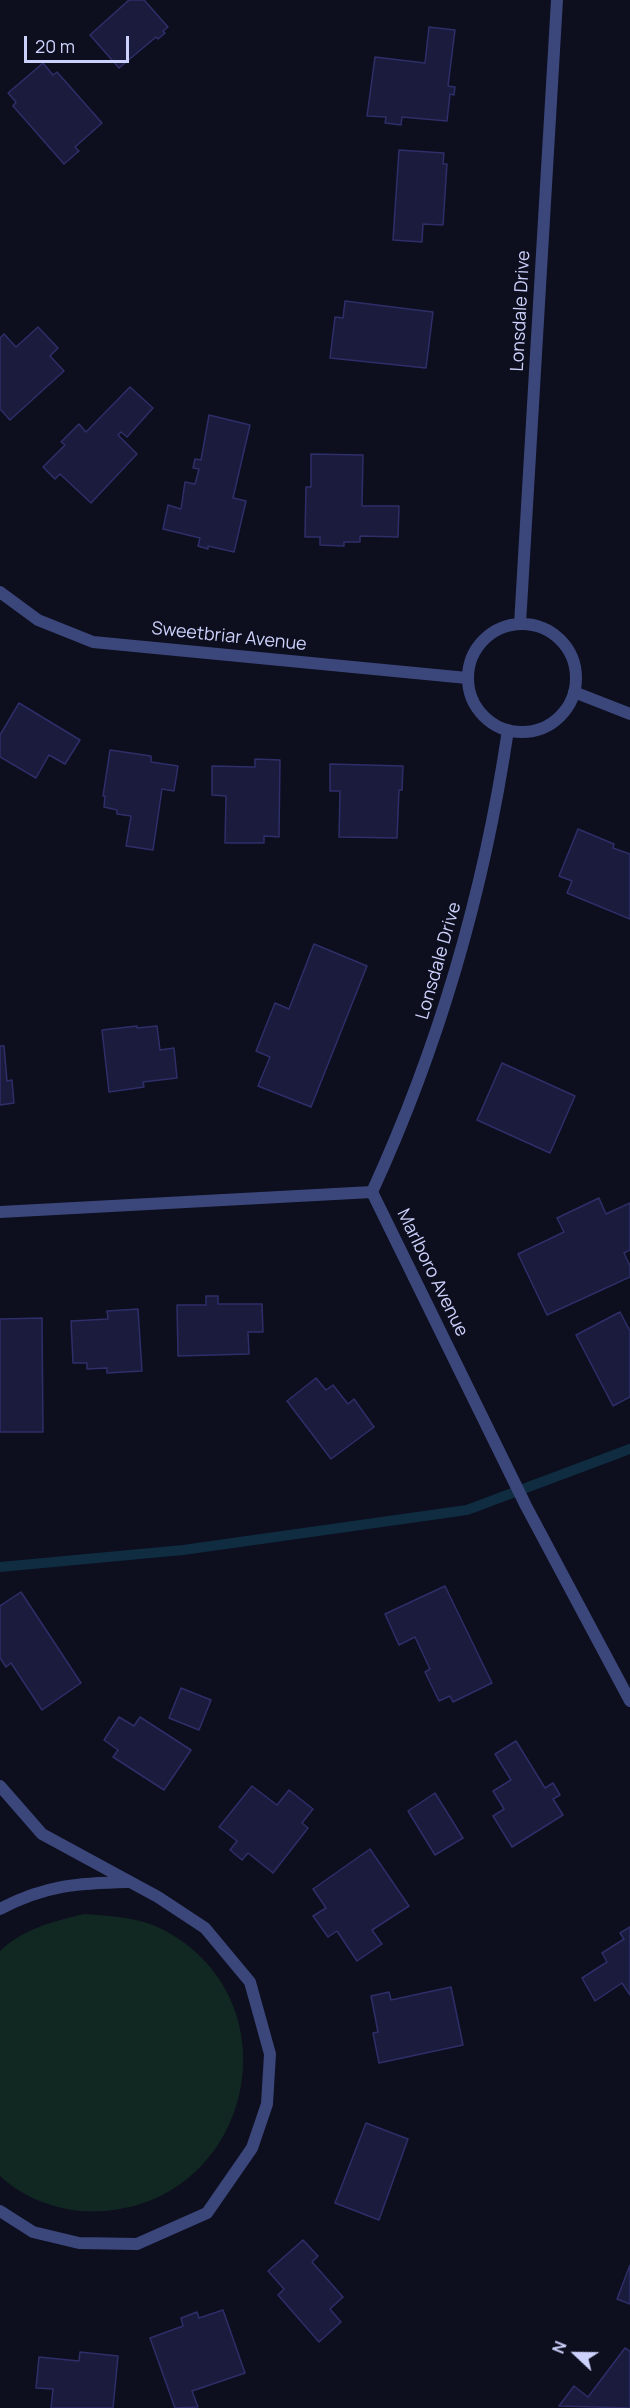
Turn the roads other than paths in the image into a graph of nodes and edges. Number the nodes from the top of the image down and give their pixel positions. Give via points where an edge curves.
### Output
1 (557, 0) edge
2 (0, 592) edge
3 (520, 624) junction
4 (467, 678) junction
5 (574, 692) junction
6 (630, 714) edge
7 (508, 730) junction
8 (372, 1192) junction
9 (0, 1212) edge
10 (630, 1701) edge
11 (0, 1786) edge
12 (129, 1882) junction
13 (0, 1909) edge
14 (0, 2211) edge

1 - 3 street, Lonsdale Drive
2 - 4 street, Sweetbriar Avenue via 38,620 93,642
3 - 4 street via 502,627 488,635 477,647
3 - 5 street via 550,631 563,643 576,674
4 - 7 street via 478,711
5 - 6 street
5 - 7 street via 567,707 540,729
7 - 8 street, Lonsdale Drive via 488,845 464,948 421,1077
8 - 9 street
8 - 10 street, Marlboro Avenue via 526,1506
11 - 12 street via 42,1834
12 - 13 street via 73,1883 22,1897
12 - 14 street via 205,1928 250,1982 270,2054 267,2104 252,2148 207,2213 137,2244 79,2243 33,2232

